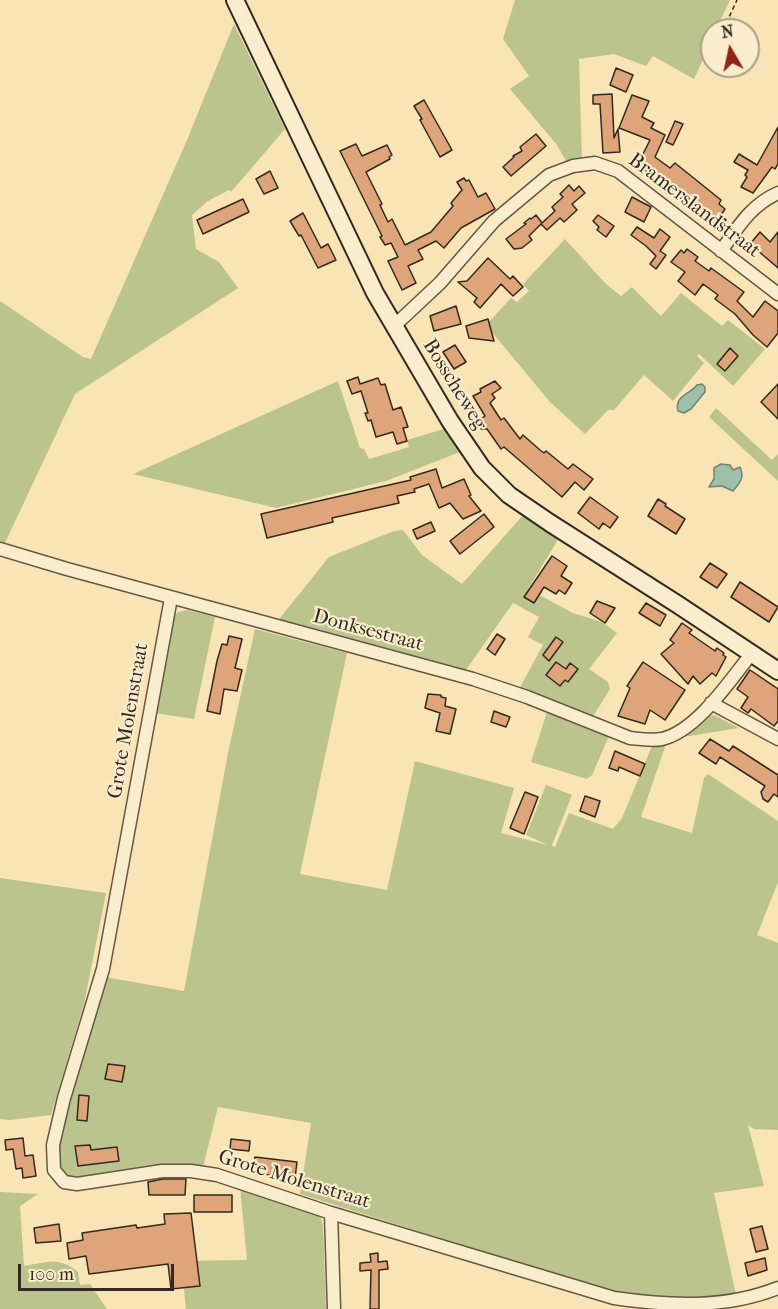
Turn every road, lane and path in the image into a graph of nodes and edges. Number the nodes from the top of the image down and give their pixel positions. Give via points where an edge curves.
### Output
1 (737, 0) edge
2 (238, 1) edge
3 (729, 18) edge
4 (778, 193) edge
5 (721, 250) junction
6 (778, 294) edge
7 (393, 327) junction
8 (0, 549) edge
9 (171, 598) junction
10 (752, 653) junction
11 (778, 671) edge
12 (711, 703) junction
13 (778, 739) edge
14 (331, 1213) junction
15 (778, 1288) edge
16 (334, 1309) edge

1 - 3 path
2 - 7 street, Bosscheweg
4 - 5 street via 749,212
5 - 6 street, Bramerslandstraat
5 - 7 street, Bramerslandstraat via 618,171 595,163 573,166 549,175 494,220 440,283
7 - 10 street, Bosscheweg via 482,468 509,495
8 - 9 street, Donksestraat
9 - 12 street, Donksestraat via 473,679 527,696 630,738 663,739 676,734
9 - 14 street, Grote Molenstraat via 104,969 64,1098 53,1145 54,1170 64,1182 77,1184 162,1171 217,1175
10 - 11 street, Bosscheweg
10 - 12 street, Donksestraat
12 - 13 street
14 - 15 street, Grote Molenstraat via 615,1298 695,1306 728,1302
14 - 16 street

